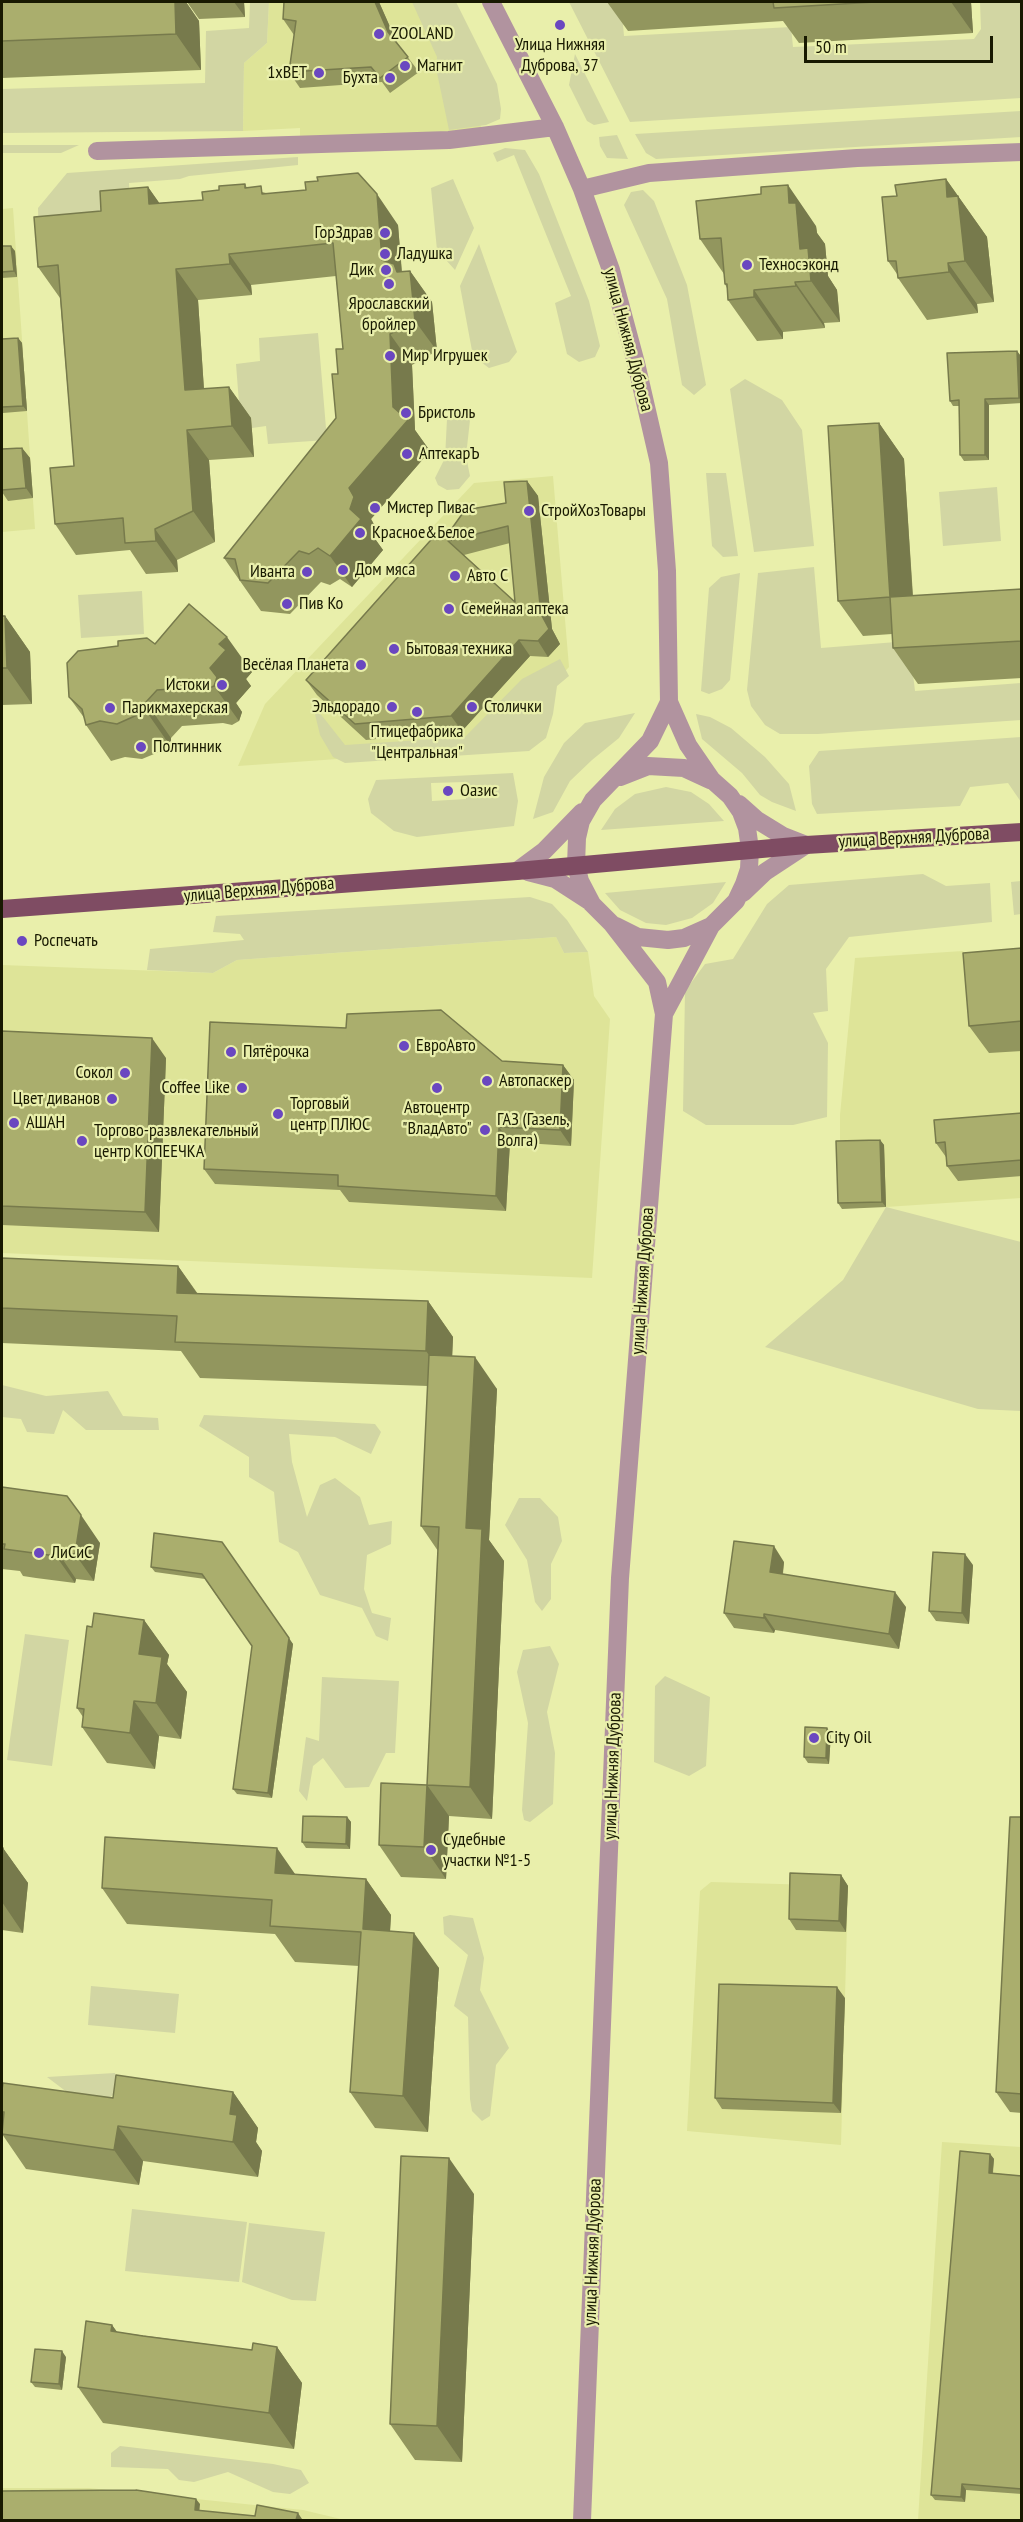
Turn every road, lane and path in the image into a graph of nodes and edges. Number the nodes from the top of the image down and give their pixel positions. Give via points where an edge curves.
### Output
1 (491, 2) edge
2 (555, 127) junction
3 (96, 151) dead end
4 (1022, 152) edge
5 (582, 189) junction
6 (669, 702) junction
7 (712, 780) junction
8 (611, 783) junction
9 (730, 796) junction
10 (593, 800) junction
11 (1022, 832) edge
12 (806, 844) junction
13 (750, 849) junction
14 (576, 865) junction
15 (517, 871) junction
16 (736, 901) junction
17 (592, 904) junction
18 (2, 909) edge
19 (612, 924) junction
20 (711, 926) junction
21 (664, 1014) junction
22 (582, 2520) edge

1 - 2 street, улица Нижняя Дуброва
2 - 3 street via 449,140
2 - 5 street, улица Нижняя Дуброва
4 - 5 street via 857,158 649,173
5 - 6 street, улица Нижняя Дуброва via 611,270 659,463 667,571
6 - 7 street, улица Нижняя Дуброва via 688,746
6 - 8 street, улица Нижняя Дуброва via 650,741
7 - 8 street via 684,768 648,766
7 - 9 street, улица Нижняя Дуброва
8 - 10 street, улица Нижняя Дуброва
9 - 12 street, улица Верхняя Дуброва via 783,836
9 - 13 street, улица Нижняя Дуброва via 741,812
10 - 14 street, улица Нижняя Дуброва via 581,821
10 - 15 street via 544,851
11 - 12 main road, улица Верхняя Дуброва
12 - 13 main road, улица Верхняя Дуброва
12 - 16 street via 765,872
13 - 14 main road, улица Верхняя Дуброва
13 - 16 street, улица Нижняя Дуброва via 749,868
14 - 15 main road, улица Верхняя Дуброва
14 - 17 street, улица Нижняя Дуброва
15 - 17 street, улица Верхняя Дуброва via 537,872 555,879
15 - 18 main road, улица Верхняя Дуброва
16 - 20 street, улица Нижняя Дуброва
17 - 19 street, улица Нижняя Дуброва
19 - 20 street via 638,937 668,940 684,938
19 - 21 street, улица Нижняя Дуброва via 657,982
20 - 21 street, улица Нижняя Дуброва
21 - 22 street, улица Нижняя Дуброва via 620,1578

